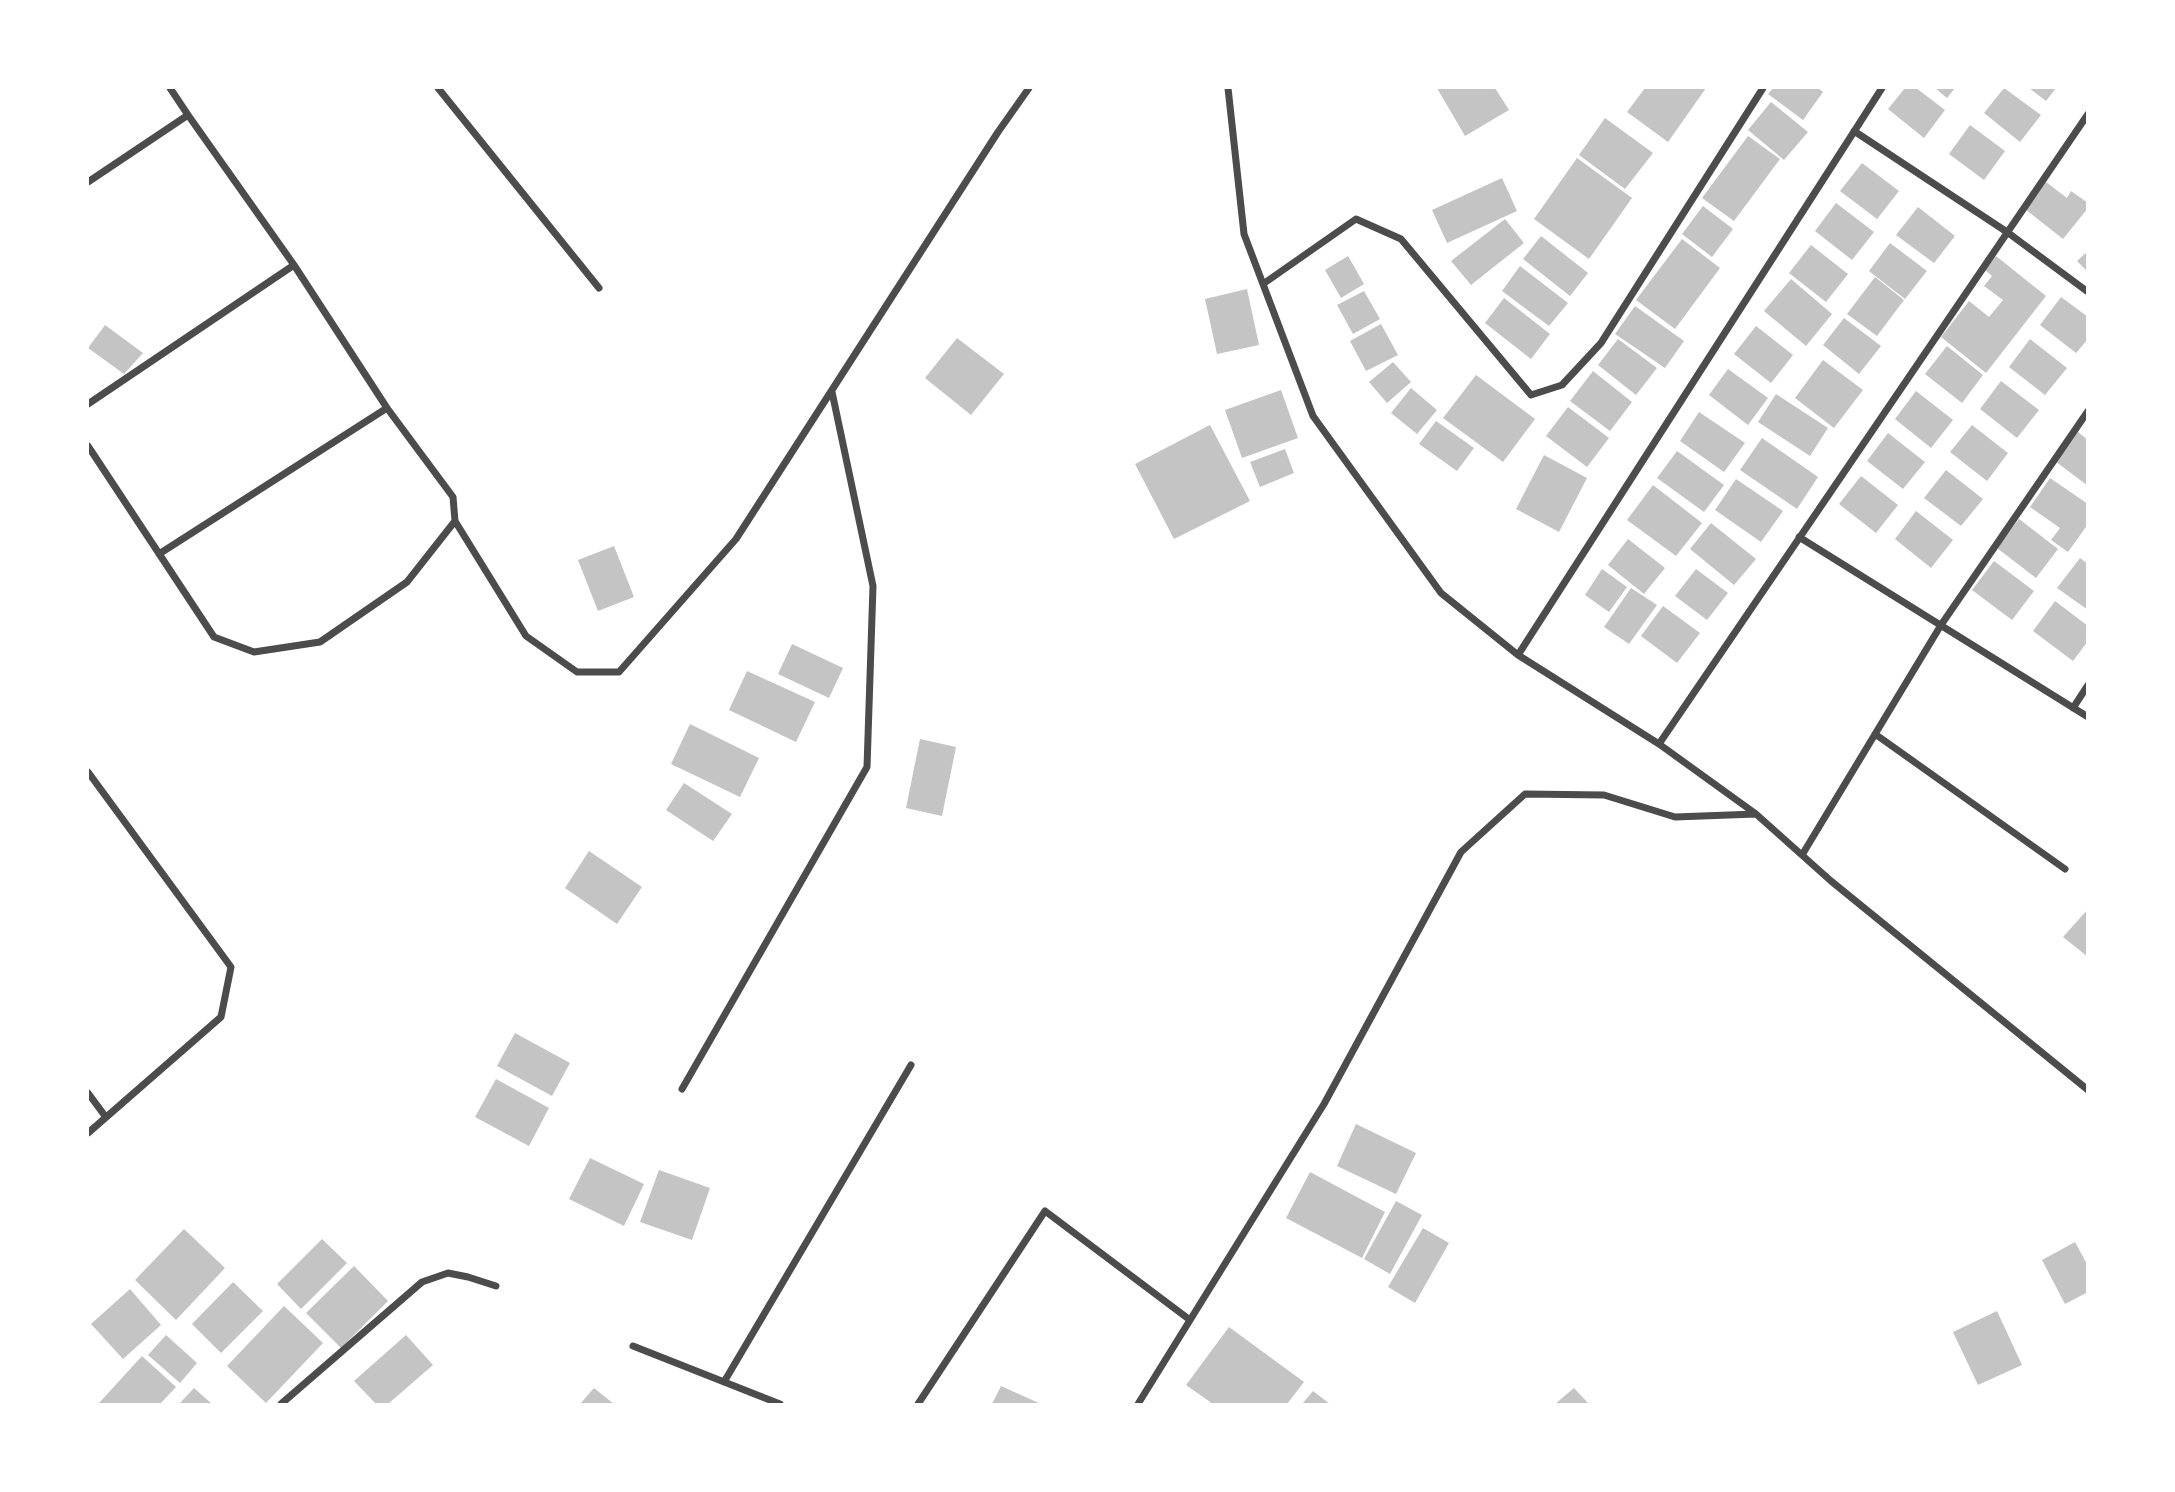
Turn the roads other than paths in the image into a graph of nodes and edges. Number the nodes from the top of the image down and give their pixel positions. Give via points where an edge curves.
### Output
1 (170, 88) edge
2 (438, 88) edge
3 (1029, 88) edge
4 (1228, 88) edge
5 (1763, 88) edge
6 (1882, 88) edge
7 (2088, 114) edge
8 (188, 115) junction
9 (1854, 131) junction
10 (88, 182) edge
11 (2007, 232) junction
12 (294, 265) junction
13 (1262, 284) junction
14 (599, 288) dead end
15 (2088, 292) edge
16 (832, 392) junction
17 (88, 404) edge
18 (387, 408) junction
19 (2088, 411) edge
20 (88, 446) edge
21 (455, 521) junction
22 (1800, 537) junction
23 (159, 554) junction
24 (1941, 625) junction
25 (1518, 655) junction
26 (2088, 685) edge
27 (2073, 708) junction
28 (2088, 717) edge
29 (1875, 734) junction
30 (1659, 744) junction
31 (88, 772) edge
32 (1756, 814) junction
33 (1802, 855) junction
34 (2065, 869) dead end
35 (911, 1065) dead end
36 (681, 1089) dead end
37 (2088, 1090) edge
38 (88, 1093) edge
39 (105, 1116) junction
40 (88, 1133) edge
41 (496, 1286) dead end
42 (1189, 1320) junction
43 (633, 1346) dead end
44 (724, 1382) junction
45 (281, 1405) edge
46 (780, 1405) edge
47 (918, 1405) edge
48 (1138, 1405) edge

1 - 8 street
2 - 14 street
3 - 16 street
4 - 13 street via 1244,234
5 - 13 street via 1601,343 1562,385 1531,395 1401,239 1356,219
6 - 9 street
7 - 11 street
8 - 10 street
8 - 12 street
9 - 11 street
9 - 25 street
11 - 15 street
11 - 22 street
12 - 17 street
12 - 18 street
13 - 25 street via 1313,416 1441,593
16 - 21 street via 736,539 620,672 577,672 526,636
16 - 36 street via 873,586 867,767
18 - 21 street via 453,497
18 - 23 street
19 - 24 street
20 - 23 street
21 - 23 street via 407,582 320,642 254,652 214,637
22 - 24 street
22 - 30 street
24 - 27 street
24 - 29 street
25 - 30 street
26 - 27 street
27 - 28 street
29 - 33 street
29 - 34 street
30 - 32 street
31 - 39 street via 231,967 221,1017
32 - 33 street
32 - 42 street via 1675,817 1604,794 1525,793 1461,852 1324,1104
33 - 37 street
35 - 44 street
38 - 39 street
39 - 40 street
41 - 45 street via 449,1273 422,1282
42 - 47 street via 1045,1211
42 - 48 street
43 - 44 street
44 - 46 street

